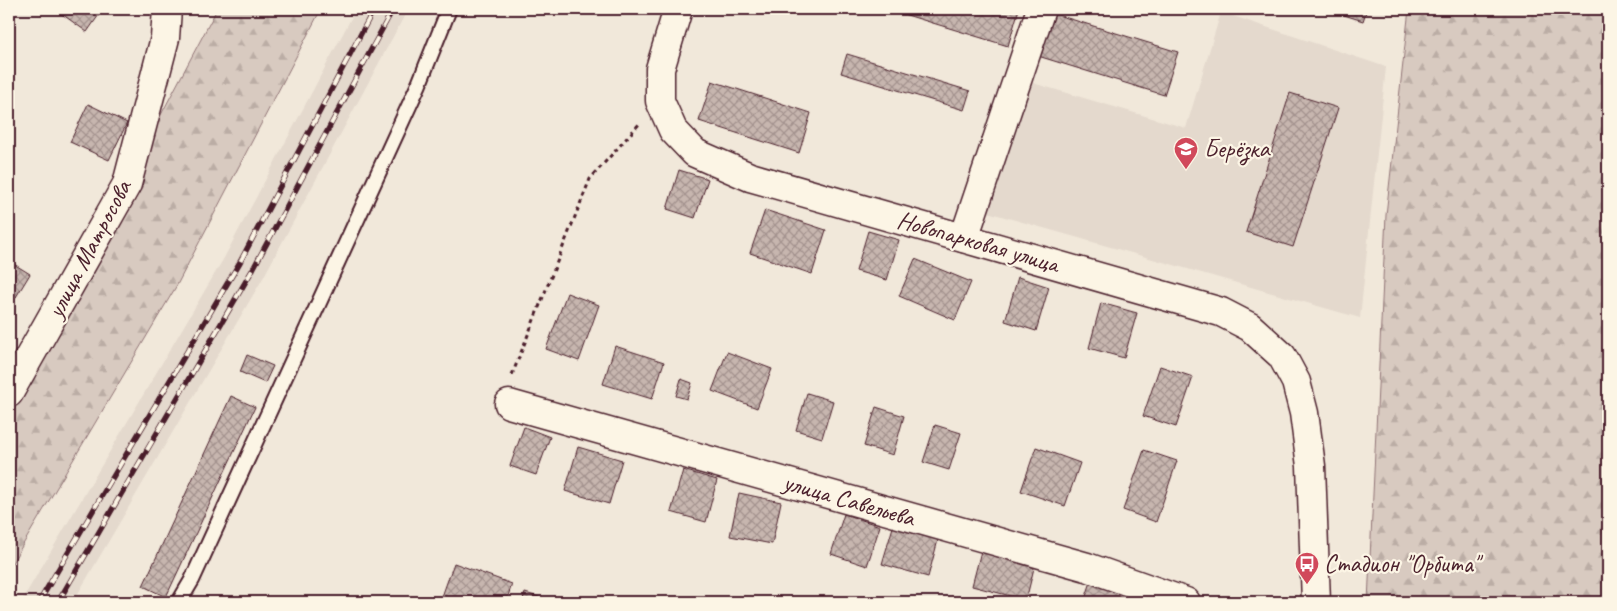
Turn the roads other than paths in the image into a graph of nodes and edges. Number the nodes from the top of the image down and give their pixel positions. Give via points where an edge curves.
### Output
1 (167, 9) edge
2 (448, 9) edge
3 (678, 9) edge
4 (1041, 9) edge
5 (964, 238) junction
6 (11, 383) edge
7 (510, 404) dead end
8 (179, 602) edge
9 (1186, 602) edge
10 (1316, 602) edge

1 - 6 street, улица Матросова via 165,38 127,184
2 - 8 lane via 419,84 192,580
3 - 5 street, Новопарковая улица via 660,69 660,101 673,130 695,153 750,177
4 - 5 street
5 - 10 street, Новопарковая улица via 1221,312 1250,327 1282,356 1296,382 1304,413 1311,466
7 - 9 street, улица Савельева via 1087,567

